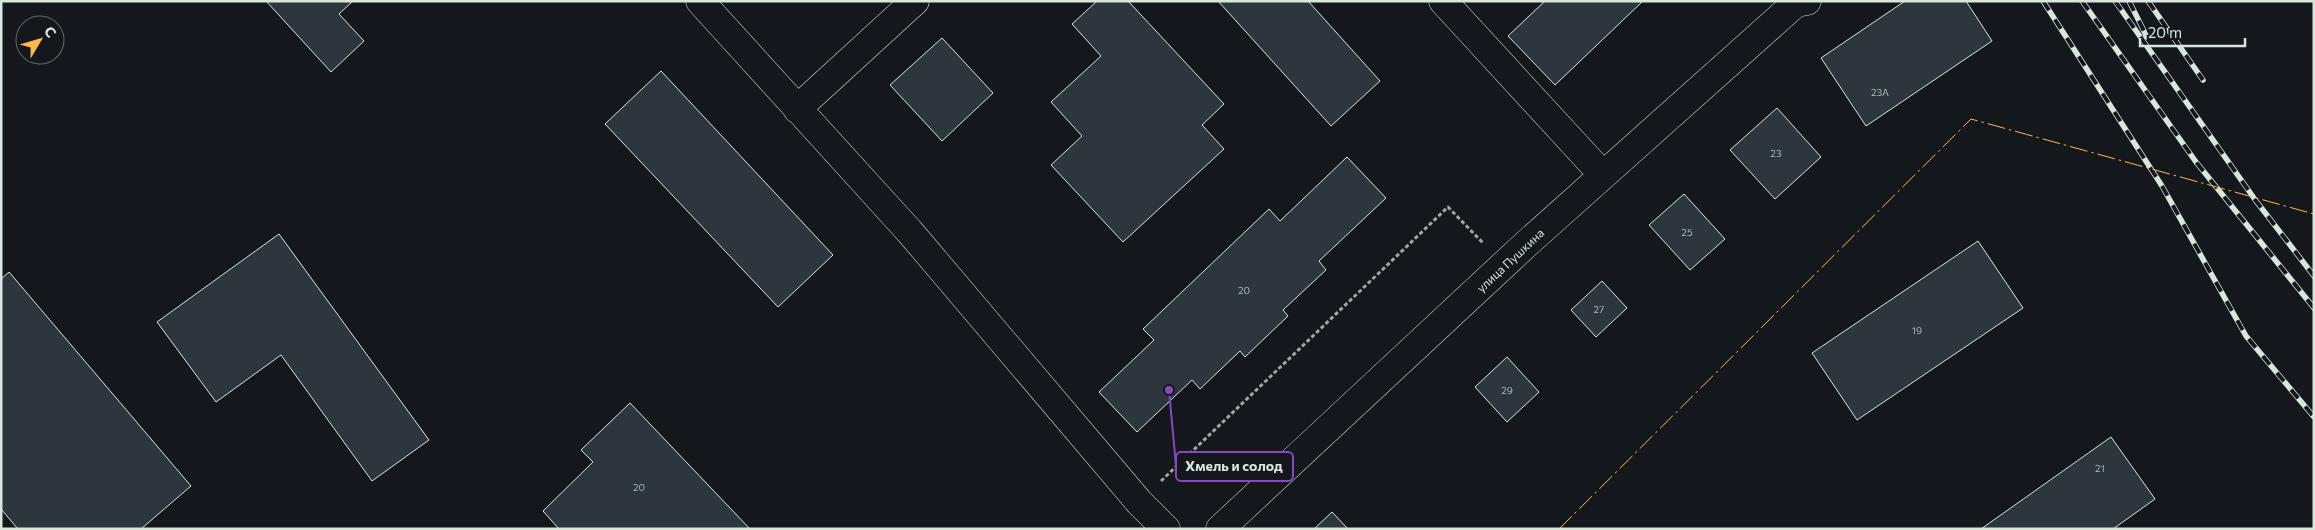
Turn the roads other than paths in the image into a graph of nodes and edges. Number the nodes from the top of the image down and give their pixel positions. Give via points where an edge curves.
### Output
1 (700, 1) edge
2 (915, 1) edge
3 (1443, 1) edge
4 (1807, 1) edge
5 (797, 109) junction
6 (1603, 175) junction
7 (1166, 529) edge
8 (1220, 529) edge

1 - 5 street
2 - 5 street
3 - 6 street
4 - 6 street, улица Пушкина via 1796,3
5 - 7 street via 910,232 1139,502
6 - 8 street, улица Пушкина

